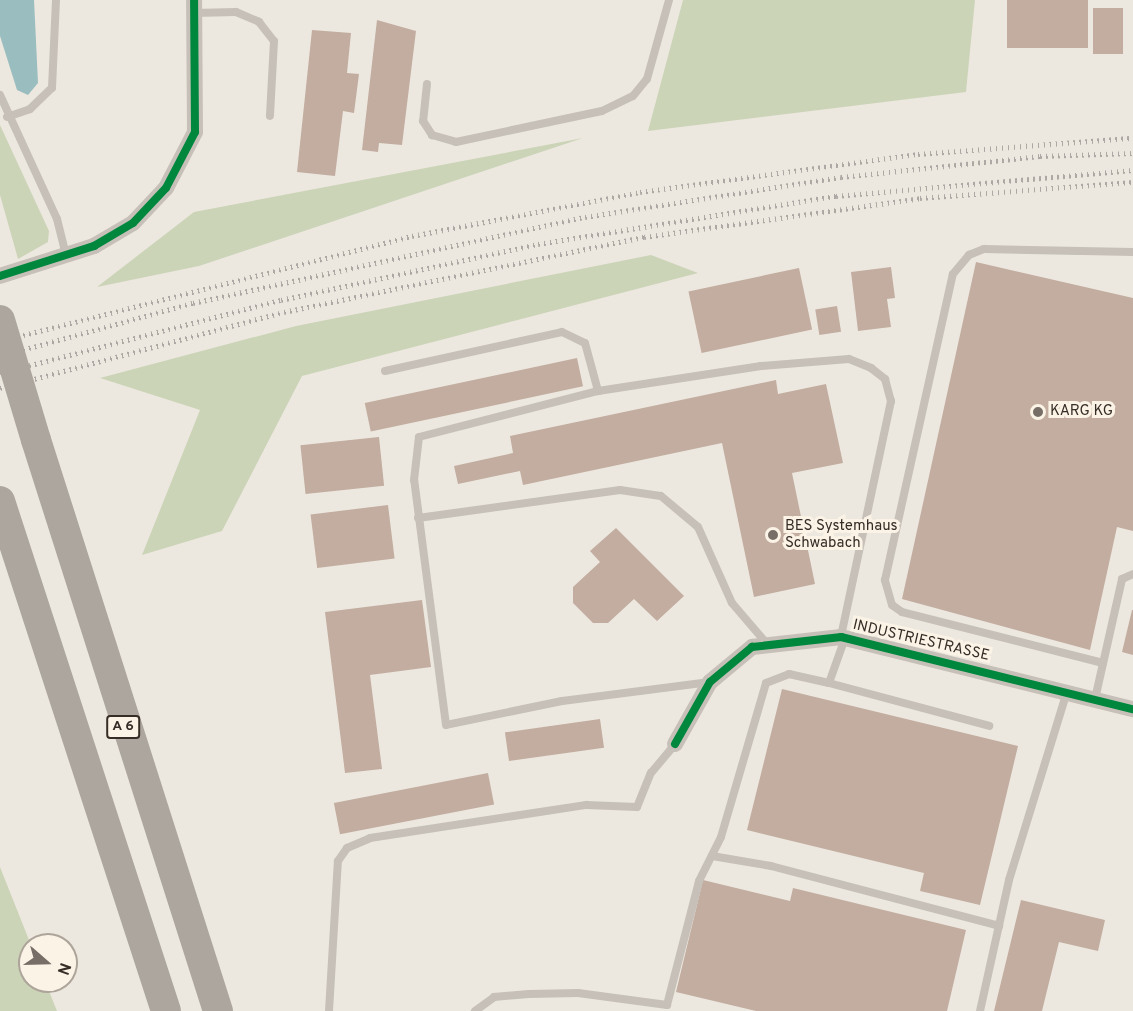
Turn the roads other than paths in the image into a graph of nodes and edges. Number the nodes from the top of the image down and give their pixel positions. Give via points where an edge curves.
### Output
1 (56, 0) edge
2 (669, 0) edge
3 (194, 7) edge
4 (426, 84) dead end
5 (0, 95) edge
6 (7, 117) junction
7 (270, 117) dead end
8 (1133, 252) edge
9 (66, 255) junction
10 (0, 276) edge
11 (0, 320) edge
12 (385, 371) dead end
13 (598, 391) junction
14 (0, 501) edge
15 (418, 518) junction
16 (1133, 574) edge
17 (843, 637) junction
18 (769, 645) junction
19 (1103, 663) junction
20 (710, 682) junction
21 (829, 683) junction
22 (1067, 692) junction
23 (1095, 699) junction
24 (1133, 709) edge
25 (989, 726) dead end
26 (675, 744) joint
27 (712, 856) junction
28 (999, 926) junction
29 (166, 1011) edge
30 (218, 1011) edge
31 (329, 1011) edge
32 (475, 1011) edge
33 (980, 1011) edge

1 - 6 lane via 52,88 30,109
2 - 4 lane via 646,79 633,96 602,111 456,142 432,135 423,122
3 - 7 lane via 236,12 259,22 274,41
3 - 9 street via 195,132 171,178 134,223
5 - 6 lane
6 - 9 lane via 57,219
8 - 19 lane via 984,249 969,255 953,274 885,580 892,605 903,612
9 - 10 street
11 - 30 highway, A 6, bridge
12 - 13 lane via 562,332 585,343
13 - 15 lane via 426,431 415,447
13 - 17 lane via 818,360 849,359 879,372 891,401
14 - 29 highway
15 - 18 lane via 620,490 661,496 698,527 732,603
15 - 20 lane via 446,725 562,701
16 - 19 lane via 1122,579
17 - 18 street, INDUSTRIESTRASSE
17 - 21 lane
17 - 22 street, INDUSTRIESTRASSE
18 - 20 street, INDUSTRIESTRASSE via 752,647
19 - 23 lane
20 - 26 street, INDUSTRIESTRASSE
21 - 25 lane
21 - 27 lane via 789,674 766,682
22 - 23 street, INDUSTRIESTRASSE
22 - 28 lane
23 - 24 street, INDUSTRIESTRASSE
26 - 31 lane via 651,772 637,807 586,806 370,838 347,848 338,861
27 - 28 lane via 771,866
27 - 32 lane via 699,881 667,1005 578,993 529,993 494,997
28 - 33 lane

